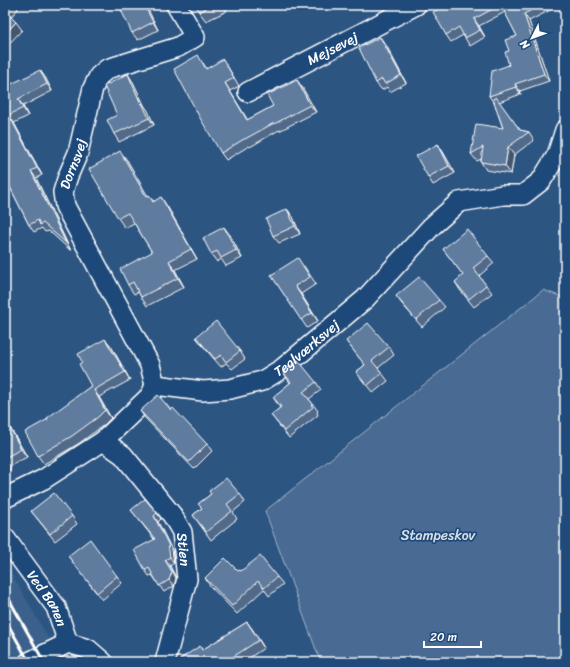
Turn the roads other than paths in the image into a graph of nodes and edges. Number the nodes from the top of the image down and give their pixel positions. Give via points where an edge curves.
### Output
1 (176, 5) edge
2 (416, 5) edge
3 (248, 92) dead end
4 (565, 130) edge
5 (155, 385) junction
6 (103, 441) junction
7 (5, 498) edge
8 (5, 538) edge
9 (68, 643) junction
10 (29, 662) edge
11 (103, 662) edge
12 (165, 662) edge

1 - 5 street, Dornsvej via 195,37 178,47 107,69 99,76 93,88 78,153 63,192 65,206 150,365
2 - 3 street, Mejsevej
4 - 5 street, Teglværksvej via 557,155 541,181 523,195 503,195 459,202 432,226 365,299 283,368 262,381 230,389 203,391
5 - 6 street via 151,395
6 - 7 street via 44,478
6 - 12 street, Stien via 123,455 172,515 182,532 187,579
8 - 9 street, Ved Banen via 56,607
9 - 10 street
9 - 11 street via 88,649

